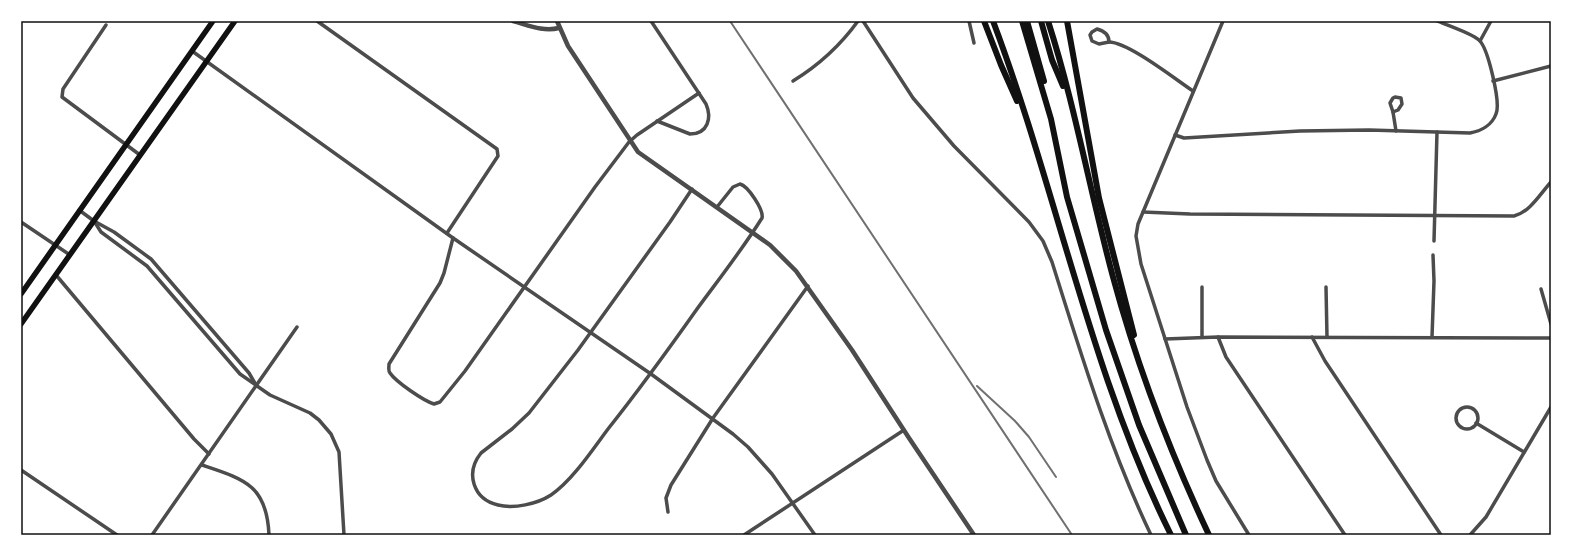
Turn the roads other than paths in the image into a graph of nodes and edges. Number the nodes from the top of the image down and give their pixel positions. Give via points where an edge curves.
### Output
1 (213, 21) edge
2 (235, 21) edge
3 (318, 21) edge
4 (513, 21) edge
5 (556, 21) edge
6 (651, 21) edge
7 (858, 21) edge
8 (862, 21) edge
9 (969, 21) edge
10 (984, 21) edge
11 (993, 21) edge
12 (1022, 21) edge
13 (1027, 21) edge
14 (1041, 21) edge
15 (1048, 21) edge
16 (1067, 21) edge
17 (1223, 21) edge
18 (1437, 21) edge
19 (1492, 21) edge
20 (106, 25) dead end
21 (559, 28) junction
22 (1480, 41) junction
23 (974, 42) dead end
24 (1109, 42) junction
25 (192, 51) junction
26 (206, 61) junction
27 (1551, 66) edge
28 (793, 81) dead end
29 (1493, 81) junction
30 (1193, 91) junction
31 (699, 93) junction
32 (1071, 104) junction
33 (1393, 112) junction
34 (657, 121) junction
35 (1029, 126) junction
36 (1396, 131) junction
37 (1437, 132) junction
38 (1175, 135) junction
39 (631, 140) junction
40 (126, 144) junction
41 (140, 155) junction
42 (1551, 182) edge
43 (692, 189) junction
44 (717, 207) junction
45 (79, 210) junction
46 (1143, 212) junction
47 (1436, 216) junction
48 (1074, 219) junction
49 (94, 221) junction
50 (21, 222) edge
51 (447, 233) junction
52 (753, 233) junction
53 (453, 238) junction
54 (1434, 241) dead end
55 (55, 245) junction
56 (70, 255) junction
57 (1433, 255) dead end
58 (56, 275) junction
59 (808, 286) junction
60 (524, 287) junction
61 (1202, 287) dead end
62 (1326, 287) dead end
63 (1541, 289) dead end
64 (21, 294) edge
65 (21, 324) edge
66 (1551, 324) edge
67 (297, 327) dead end
68 (591, 332) junction
69 (1202, 337) junction
70 (1218, 337) junction
71 (1312, 337) junction
72 (1326, 337) junction
73 (1432, 337) junction
74 (1165, 338) junction
75 (1551, 338) edge
76 (1141, 368) junction
77 (650, 374) junction
78 (257, 386) junction
79 (1551, 407) edge
80 (713, 418) junction
81 (1476, 423) junction
82 (904, 430) junction
83 (1524, 452) junction
84 (209, 454) junction
85 (202, 465) junction
86 (21, 470) edge
87 (793, 503) junction
88 (668, 512) dead end
89 (117, 535) edge
90 (152, 535) edge
91 (270, 535) edge
92 (344, 535) edge
93 (744, 535) edge
94 (815, 535) edge
95 (974, 535) edge
96 (1151, 535) edge
97 (1171, 535) edge
98 (1186, 535) edge
99 (1209, 535) edge
100 (1249, 535) edge
101 (1345, 535) edge
102 (1441, 535) edge
103 (1470, 535) edge

1 - 25 main road
2 - 26 main road
3 - 51 street via 497,149 498,156
4 - 21 street via 539,28
5 - 21 street
6 - 31 street
7 - 28 street via 835,49
8 - 96 street via 912,98 954,146 1029,222 1042,241 1052,262 1099,409
9 - 23 street
10 - 35 highway
11 - 35 highway
12 - 48 highway via 1051,119
13 - 48 highway via 1047,91
14 - 32 highway via 1052,60
15 - 32 highway
16 - 76 highway via 1099,198
17 - 30 street
18 - 22 street
19 - 22 street
20 - 40 street via 63,89 62,97
21 - 39 street via 568,46
22 - 29 street
24 - 24 street via 1096,43 1090,35 1095,30 1101,30 1108,35
24 - 30 street via 1139,54
25 - 26 street
25 - 40 main road
26 - 41 main road
26 - 51 street
27 - 29 street
29 - 37 street via 1498,110 1488,125 1470,133
30 - 38 street
31 - 34 street
31 - 34 street via 706,104 709,116 708,122 699,133 690,134
32 - 76 highway via 1113,278
33 - 33 street via 1390,103 1393,98 1401,98 1402,104
33 - 36 street
34 - 39 street
35 - 97 highway via 1114,396 1146,482
36 - 37 street
36 - 38 street via 1279,131 1184,138
37 - 47 street
38 - 46 street
39 - 43 street via 643,156
39 - 60 street
40 - 41 street
40 - 45 main road
41 - 49 main road
42 - 47 street via 1520,215
43 - 44 street
43 - 68 street
44 - 52 street
44 - 52 street via 736,184 743,185 763,214
45 - 49 street
45 - 55 main road
46 - 47 street
46 - 74 street via 1136,242
47 - 54 street
48 - 98 highway via 1139,425
49 - 56 main road
49 - 78 street via 101,232 147,266 240,374
49 - 78 street via 114,232 157,265 249,373
50 - 55 street
51 - 53 street
52 - 59 street via 781,255
52 - 77 street
53 - 60 street
53 - 60 street via 440,283 388,369 391,375 415,394 432,403 440,402
55 - 56 street
55 - 64 main road
56 - 58 main road
57 - 73 street
58 - 65 main road
58 - 84 street
59 - 80 street
59 - 82 street
60 - 68 street
61 - 69 street
62 - 72 street
63 - 66 street
67 - 78 street
68 - 77 street
68 - 77 street via 529,413 477,458 472,470 474,485 484,498 506,506 529,504 552,495 579,466
69 - 70 street
69 - 74 street
70 - 71 street
70 - 101 street via 1226,357
71 - 72 street
71 - 102 street via 1325,361
72 - 73 street
73 - 75 street
74 - 100 street via 1207,460
76 - 99 highway via 1161,424
77 - 80 street
78 - 84 street
78 - 92 street via 270,395 310,413 326,427 336,443 339,452
79 - 83 street
80 - 87 street via 758,457
80 - 88 street via 670,484 666,498
81 - 81 street via 1468,429 1461,427 1457,422 1457,415 1464,408 1471,409 1476,413
81 - 83 street
82 - 87 street
82 - 95 street
83 - 103 street via 1486,517
84 - 85 street
85 - 90 street
85 - 91 street via 240,478 253,488 264,502
86 - 89 street
87 - 93 street
87 - 94 street

